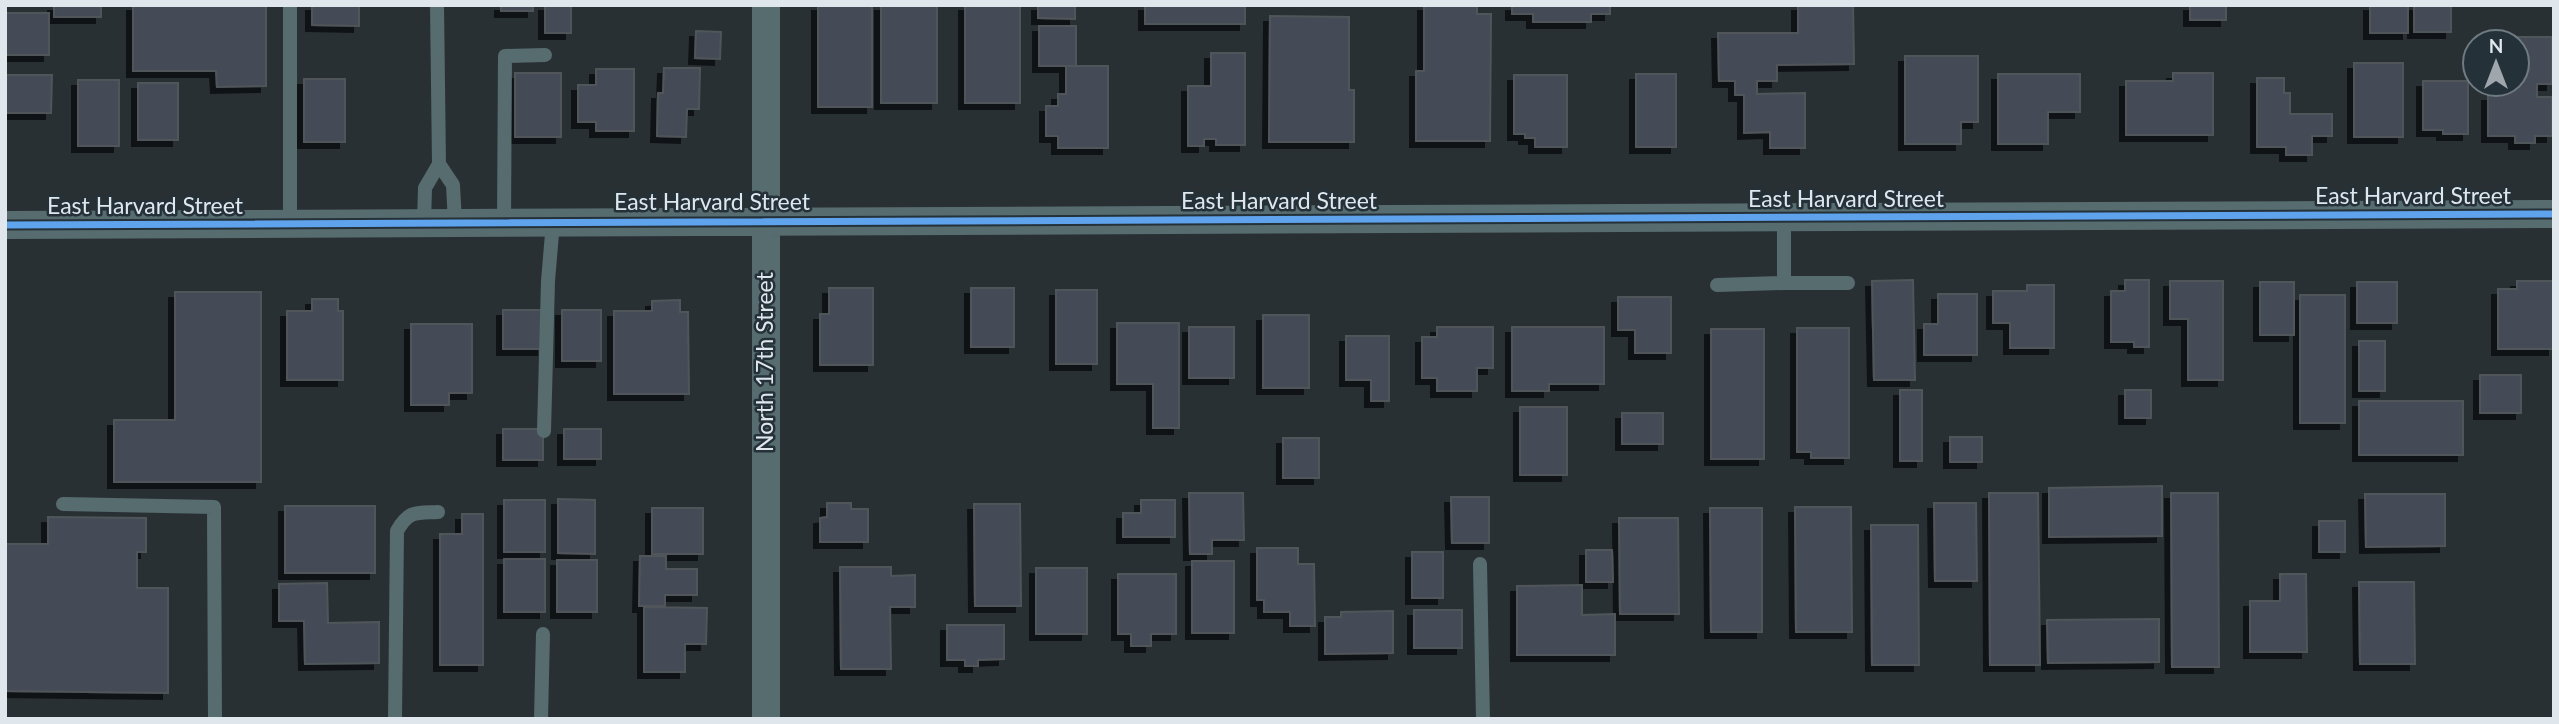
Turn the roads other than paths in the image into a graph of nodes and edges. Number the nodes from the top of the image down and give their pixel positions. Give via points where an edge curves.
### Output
1 (290, 5) edge
2 (437, 5) edge
3 (766, 5) edge
4 (545, 55) dead end
5 (439, 164) junction
6 (2554, 214) edge
7 (1783, 219) junction
8 (765, 221) junction
9 (504, 222) junction
10 (553, 222) junction
11 (424, 223) junction
12 (455, 223) junction
13 (290, 224) junction
14 (5, 226) edge
15 (1848, 283) dead end
16 (1784, 284) junction
17 (1717, 285) dead end
18 (544, 431) dead end
19 (62, 504) dead end
20 (438, 512) dead end
21 (1480, 564) dead end
22 (543, 634) dead end
23 (215, 719) edge
24 (395, 719) edge
25 (541, 719) edge
26 (766, 719) edge
27 (1483, 719) edge

1 - 13 lane
2 - 5 lane
3 - 8 street, North 17th Street
4 - 9 lane via 505,57
5 - 11 lane via 425,188
5 - 12 lane via 453,185
6 - 7 street, East Harvard Street
7 - 8 street, East Harvard Street
7 - 16 lane
8 - 10 street, East Harvard Street
8 - 26 street, North 17th Street
9 - 10 street, East Harvard Street
9 - 12 street, East Harvard Street
10 - 18 lane
11 - 12 street, East Harvard Street
11 - 13 street, East Harvard Street
13 - 14 street, East Harvard Street
15 - 16 lane
16 - 17 lane
19 - 23 lane via 214,507
20 - 24 lane via 412,513 397,531
21 - 27 lane
22 - 25 lane

